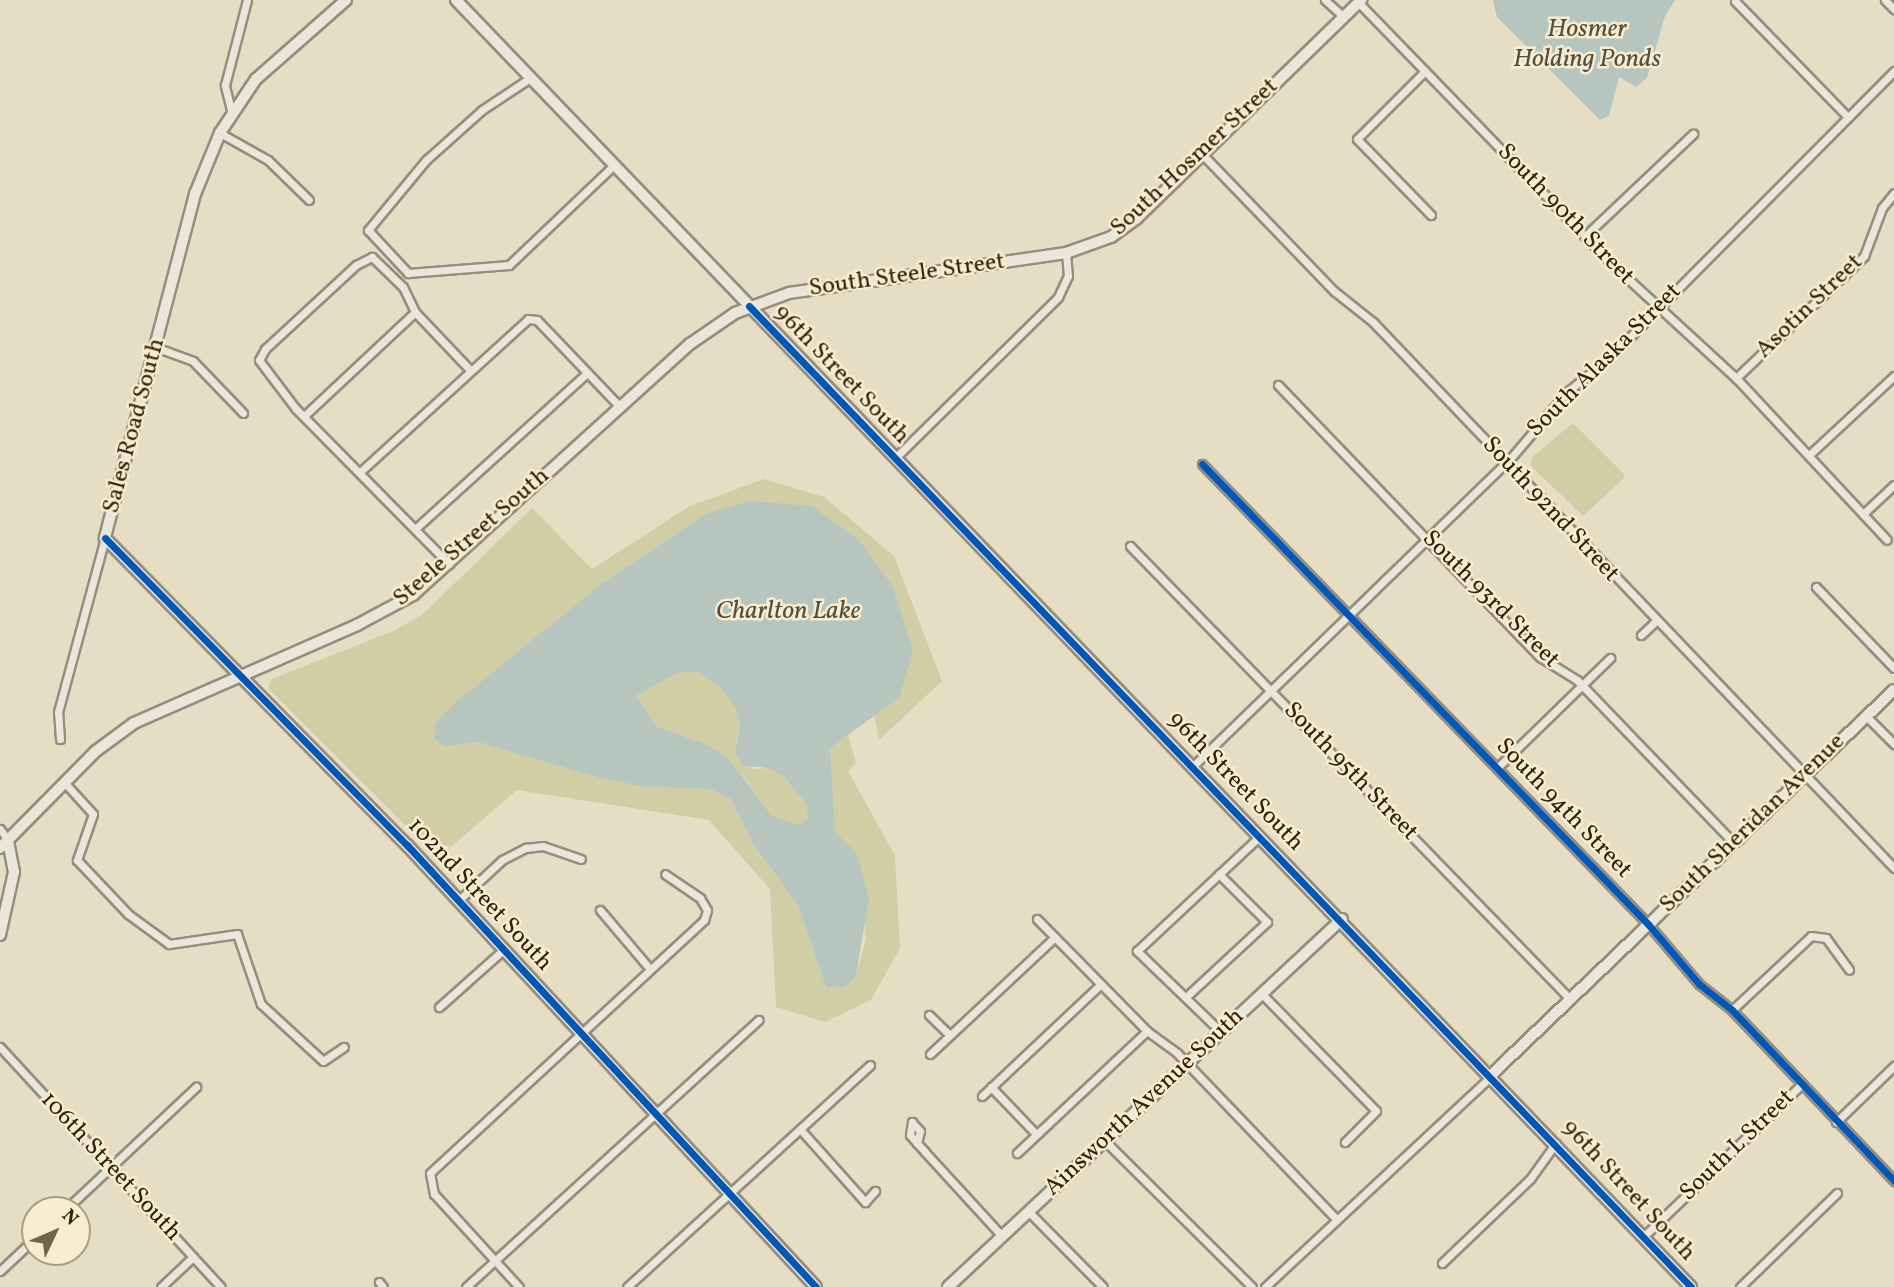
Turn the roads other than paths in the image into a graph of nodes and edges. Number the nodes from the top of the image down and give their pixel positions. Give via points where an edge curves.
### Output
1 (247, 0) edge
2 (346, 0) edge
3 (456, 0) edge
4 (1325, 0) edge
5 (1885, 0) edge
6 (1360, 1) edge
7 (1735, 1) edge
8 (1894, 9) edge
9 (1344, 17) junction
10 (1425, 71) junction
11 (1894, 71) edge
12 (530, 78) junction
13 (232, 114) junction
14 (1848, 117) junction
15 (220, 133) junction
16 (1693, 134) dead end
17 (1203, 155) junction
18 (614, 165) junction
19 (1894, 193) edge
20 (309, 200) dead end
21 (1430, 215) dead end
22 (1585, 236) junction
23 (1066, 253) junction
24 (749, 306) junction
25 (1658, 308) junction
26 (415, 312) junction
27 (155, 347) junction
28 (470, 370) junction
29 (587, 373) junction
30 (1894, 376) edge
31 (1736, 379) junction
32 (1278, 385) dead end
33 (620, 407) junction
34 (243, 413) dead end
35 (304, 416) junction
36 (1809, 455) junction
37 (895, 458) junction
38 (1202, 464) dead end
39 (1504, 465) junction
40 (360, 472) junction
41 (1894, 485) edge
42 (1863, 514) junction
43 (415, 529) junction
44 (105, 538) junction
45 (1428, 538) junction
46 (1887, 540) dead end
47 (1130, 546) dead end
48 (449, 564) junction
49 (1816, 587) dead end
50 (1350, 615) junction
51 (1656, 621) junction
52 (1642, 635) dead end
53 (1610, 659) dead end
54 (1894, 668) edge
55 (238, 675) junction
56 (1582, 686) junction
57 (1272, 690) junction
58 (1894, 690) edge
59 (1867, 716) junction
60 (60, 739) dead end
61 (1894, 744) edge
62 (1193, 766) junction
63 (1497, 768) junction
64 (1805, 775) junction
65 (64, 782) junction
66 (0, 829) edge
67 (1261, 835) junction
68 (1734, 843) junction
69 (4, 844) edge
70 (581, 859) dead end
71 (1894, 869) edge
72 (665, 874) dead end
73 (1219, 874) junction
74 (0, 892) edge
75 (458, 900) junction
76 (7, 906) junction
77 (600, 910) dead end
78 (1037, 919) dead end
79 (1342, 919) junction
80 (1648, 924) junction
81 (0, 935) edge
82 (1055, 937) junction
83 (504, 949) junction
84 (650, 969) junction
85 (1849, 970) dead end
86 (1101, 984) junction
87 (1262, 994) junction
88 (1187, 996) junction
89 (1570, 999) junction
90 (439, 1007) dead end
91 (1732, 1010) junction
92 (929, 1015) dead end
93 (758, 1020) dead end
94 (1147, 1031) junction
95 (1221, 1032) junction
96 (582, 1033) junction
97 (950, 1035) junction
98 (0, 1047) edge
99 (344, 1047) dead end
100 (930, 1054) dead end
101 (870, 1065) dead end
102 (1185, 1065) junction
103 (1894, 1066) edge
104 (1491, 1075) junction
105 (1801, 1085) junction
106 (196, 1087) dead end
107 (991, 1087) junction
108 (982, 1096) dead end
109 (655, 1113) junction
110 (1836, 1122) junction
111 (800, 1129) junction
112 (1037, 1134) junction
113 (1105, 1141) junction
114 (1345, 1142) dead end
115 (917, 1143) dead end
116 (1556, 1143) junction
117 (1017, 1153) dead end
118 (110, 1168) junction
119 (1894, 1181) edge
120 (876, 1191) dead end
121 (729, 1193) junction
122 (1837, 1193) dead end
123 (80, 1196) edge
124 (1029, 1212) junction
125 (1337, 1220) junction
126 (1003, 1236) junction
127 (1644, 1236) junction
128 (21, 1251) edge
129 (193, 1257) junction
130 (495, 1261) junction
131 (1442, 1263) dead end
132 (0, 1271) edge
133 (161, 1287) edge
134 (221, 1287) edge
135 (466, 1287) edge
136 (519, 1287) edge
137 (627, 1287) edge
138 (816, 1287) edge
139 (948, 1287) edge
140 (1102, 1287) edge
141 (1252, 1287) edge
142 (1265, 1287) edge
143 (1691, 1287) edge
144 (1740, 1287) edge

1 - 13 street via 225,85
2 - 13 main road, Sales Road South via 266,69
3 - 12 main road, 96th Street South
4 - 9 street
5 - 8 street
6 - 9 main road, South Hosmer Street
6 - 10 street, South 90th Street
7 - 14 street
9 - 17 main road, South Hosmer Street
10 - 21 street via 1357,139
10 - 22 street, South 90th Street
11 - 14 street, South Alaska Street
12 - 18 main road, 96th Street South
12 - 18 street via 488,106 426,160 368,230 408,272 509,265
13 - 15 main road, Sales Road South
14 - 25 street, South Alaska Street
15 - 20 street via 268,160
15 - 27 main road, Sales Road South via 195,194
16 - 22 street
17 - 23 main road, South Hosmer Street via 1125,228 1099,243
17 - 39 street, South 92nd Street via 1334,291 1373,322
18 - 24 main road, 96th Street South
19 - 31 street, Asotin Street via 1882,208 1864,256
22 - 25 street, South 90th Street
23 - 24 main road, South Steele Street via 802,291
23 - 37 street via 1068,276 1058,297
24 - 33 main road, Steele Street South via 701,335
24 - 37 main road, 96th Street South
25 - 31 street, South 90th Street
25 - 39 street, South Alaska Street via 1567,392
26 - 28 street
26 - 35 street
26 - 35 street via 403,287 369,257 265,349 259,360
27 - 34 street via 192,361
27 - 44 main road, Sales Road South
28 - 29 street via 533,318
28 - 40 street
29 - 33 street
29 - 43 street
30 - 36 street
31 - 36 street, South 90th Street
32 - 45 street, South 93rd Street
33 - 48 main road, Steele Street South
35 - 40 street
36 - 42 street, South 90th Street
37 - 62 main road, 96th Street South
38 - 50 street, South 94th Street
39 - 45 street, South Alaska Street
39 - 51 street, South 92nd Street
40 - 43 street
41 - 42 street
42 - 46 street, South 90th Street
43 - 48 street
44 - 55 main road, 102nd Street South
44 - 60 street, Sales Road South via 58,712
45 - 50 street, South Alaska Street
45 - 56 street, South 93rd Street via 1541,657
47 - 57 street, South 95th Street
48 - 55 main road, Steele Street South via 388,610
49 - 54 street
50 - 57 street, South Alaska Street
50 - 63 street, South 94th Street
51 - 52 street
51 - 64 street, South 92nd Street
53 - 56 street
55 - 65 main road, Steele Street South via 124,730
55 - 75 main road, 102nd Street South
56 - 63 street
56 - 68 street, South 93rd Street
57 - 62 street, South Alaska Street
57 - 89 street, South 95th Street
58 - 59 main road, South Sheridan Avenue
59 - 61 street
59 - 64 main road, South Sheridan Avenue
62 - 67 main road, 96th Street South
63 - 80 street, South 94th Street
64 - 68 main road, South Sheridan Avenue
64 - 71 street, South 92nd Street
65 - 69 main road, Steele Street South
65 - 99 street via 92,811 77,859 128,914 169,944 237,934 261,1004 323,1061
66 - 69 street
67 - 73 street
67 - 79 main road, 96th Street South
68 - 80 main road, South Sheridan Avenue
69 - 76 main road via 14,872
70 - 75 street via 555,849 526,848 502,859
72 - 84 street via 700,898 707,914
73 - 88 street via 1267,922
73 - 88 street via 1137,951
74 - 76 main road
75 - 83 main road, 102nd Street South
76 - 81 main road
77 - 84 street
78 - 82 street
79 - 87 main road, Ainsworth Avenue South
79 - 104 main road, 96th Street South
80 - 89 main road, South Sheridan Avenue
80 - 91 street, South 94th Street via 1699,984
82 - 86 street
82 - 97 street
83 - 90 street
83 - 96 main road, 102nd Street South
84 - 96 street
85 - 91 street via 1840,953 1816,935
86 - 94 street
86 - 107 street
87 - 95 main road, Ainsworth Avenue South
87 - 114 street via 1376,1111
88 - 95 street
89 - 104 main road, South Sheridan Avenue
91 - 105 street, South 94th Street
92 - 97 street
93 - 109 street
94 - 102 street via 1172,1048
94 - 112 street
95 - 102 main road, Ainsworth Avenue South
96 - 109 main road, 102nd Street South
96 - 130 street via 452,1149 429,1179 434,1194
97 - 100 street
98 - 118 street, 106th Street South
101 - 111 street
102 - 113 main road, Ainsworth Avenue South
102 - 125 street
103 - 110 street
104 - 116 main road, 96th Street South
104 - 125 street
105 - 110 street, South 94th Street
105 - 127 street, South L Street
106 - 118 street
107 - 108 street
107 - 112 street
109 - 121 main road, 102nd Street South
109 - 130 street
110 - 119 street, South 94th Street
111 - 120 street via 865,1202
111 - 121 street
112 - 117 street
113 - 124 main road, Ainsworth Avenue South
113 - 141 street
115 - 126 street
116 - 127 main road, 96th Street South
116 - 131 street via 1530,1180
118 - 123 street
118 - 129 street, 106th Street South
121 - 137 street
121 - 138 main road, 102nd Street South
122 - 144 street
124 - 126 main road, Ainsworth Avenue South
124 - 140 street
125 - 142 street
126 - 139 main road, Ainsworth Avenue South
127 - 143 main road, 96th Street South
128 - 132 street
129 - 133 street
129 - 134 street, 106th Street South
130 - 135 street
130 - 136 street

